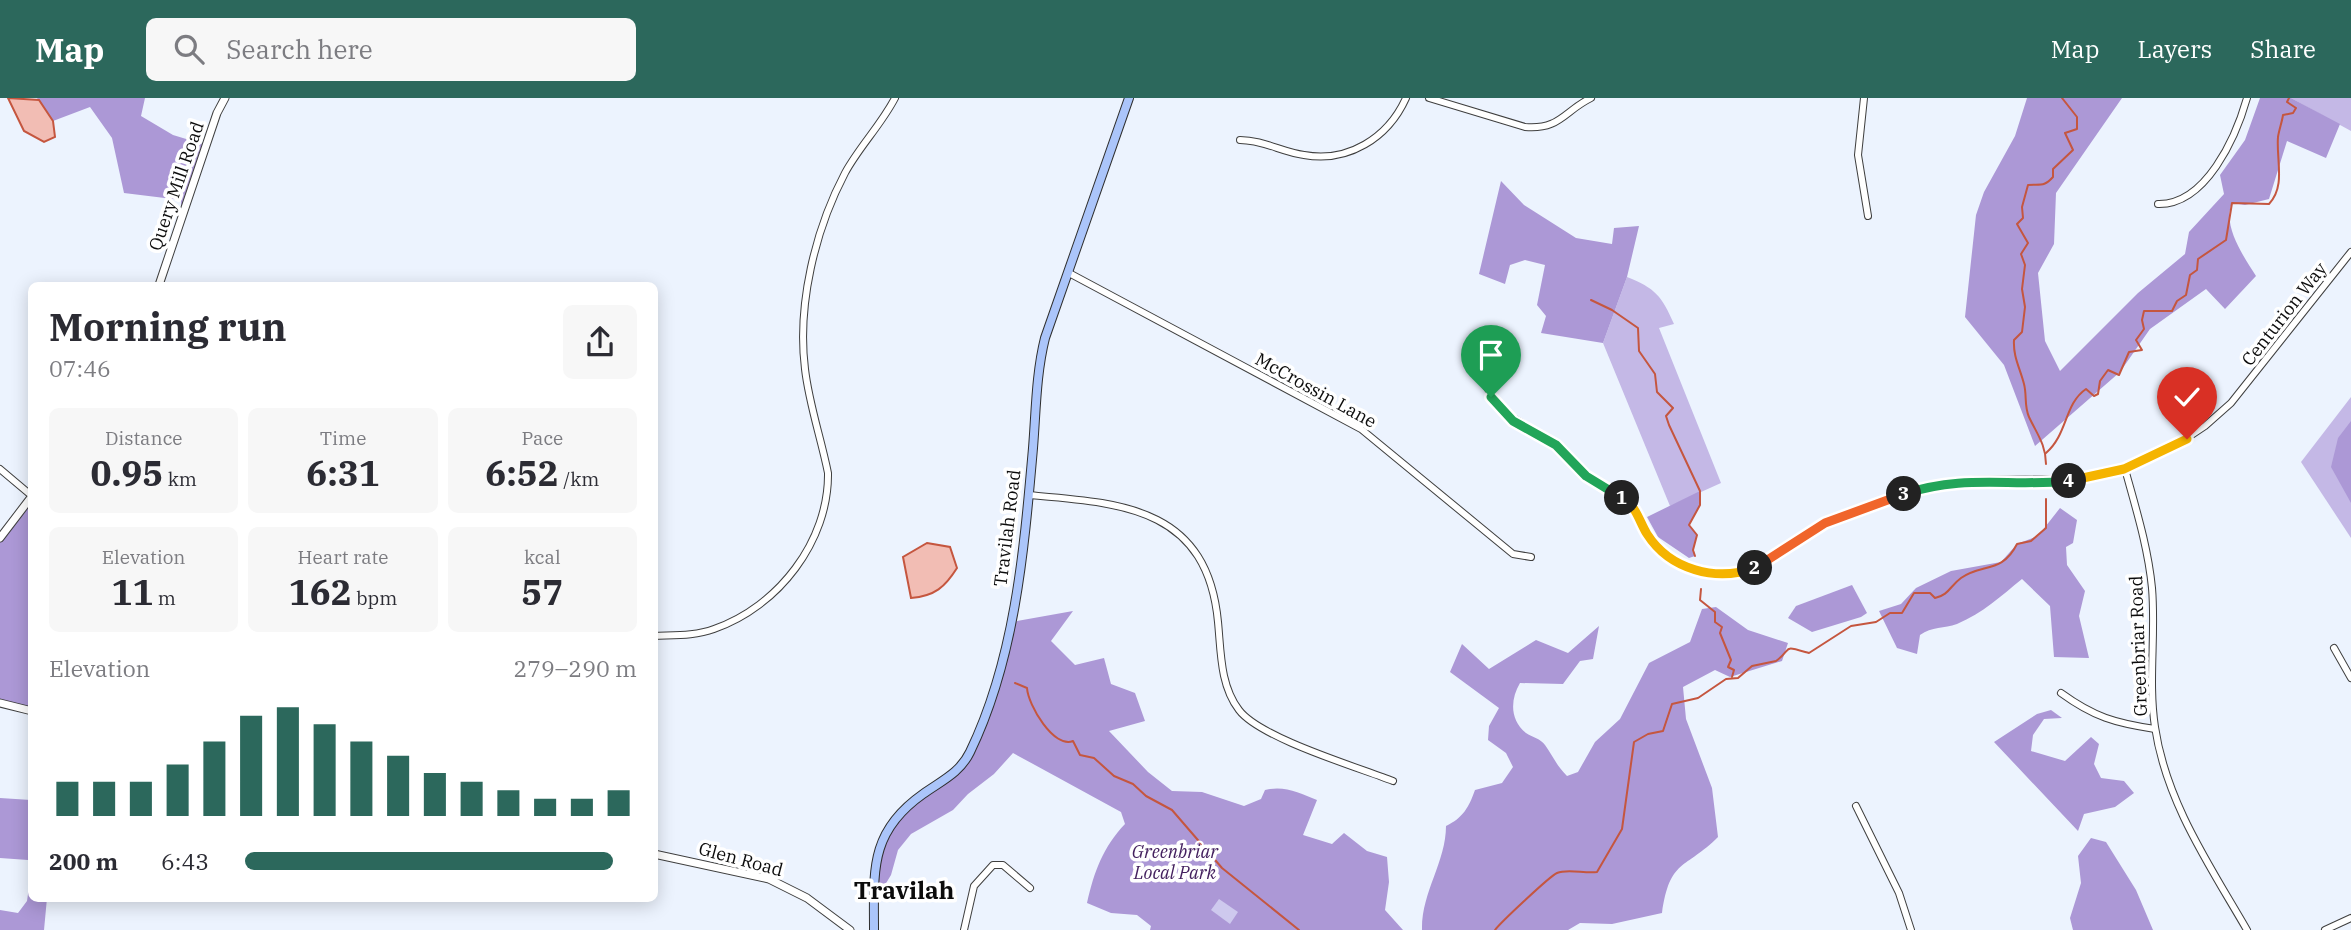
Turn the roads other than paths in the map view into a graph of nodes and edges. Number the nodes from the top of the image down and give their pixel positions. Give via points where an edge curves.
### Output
1 (226, 98) edge
2 (895, 98) edge
3 (1129, 98) edge
4 (1406, 98) edge
5 (1429, 98) edge
6 (1591, 98) edge
7 (1864, 98) edge
8 (2247, 98) edge
9 (1240, 140) dead end
10 (2158, 204) dead end
11 (1868, 216) dead end
12 (2351, 252) edge
13 (1069, 273) junction
14 (160, 282) edge
15 (1483, 382) dead end
16 (0, 469) edge
17 (2124, 469) junction
18 (28, 493) edge
19 (1028, 495) junction
20 (28, 501) edge
21 (0, 538) edge
22 (1531, 557) dead end
23 (658, 636) edge
24 (2334, 648) dead end
25 (2351, 678) edge
26 (2060, 693) dead end
27 (0, 703) edge
28 (28, 709) edge
29 (2155, 729) junction
30 (1393, 781) dead end
31 (1856, 806) dead end
32 (658, 855) edge
33 (1030, 888) dead end
34 (2351, 918) edge
35 (850, 930) edge
36 (874, 930) edge
37 (964, 930) edge
38 (1911, 930) edge
39 (2247, 930) edge
40 (2325, 930) edge

1 - 14 street, Query Mill Road
2 - 23 street via 841,181 808,282 804,367 828,473 824,513 811,544 782,584 729,623 691,634
3 - 13 main road, Travilah Road
4 - 9 street via 1378,136 1346,153 1306,156
5 - 6 street via 1540,128 1558,122
7 - 11 street via 1858,155
8 - 10 street via 2235,138 2208,176 2179,202
12 - 17 street, Centurion Way via 2220,414 2169,450
13 - 19 main road, Travilah Road via 1038,367
13 - 22 street, McCrossin Lane via 1361,429 1513,554
15 - 17 street, Centurion Way via 1513,421 1548,439 1586,476 1631,503 1663,553 1685,567 1709,574 1759,566 1825,523 1923,488 1969,480 2063,481
16 - 18 street
17 - 29 street, Greenbriar Road via 2150,568
19 - 30 street via 1128,506 1170,528 1200,562 1211,587 1225,681 1240,711 1272,733
19 - 36 main road, Travilah Road via 1007,650 989,709 958,770 909,805 883,835 876,859
20 - 21 street
24 - 25 street
26 - 29 street via 2114,723
27 - 28 street
29 - 39 street, Greenbriar Road via 2176,802
31 - 38 street via 1899,893
32 - 35 street, Glen Road via 769,879 807,898
33 - 37 street via 1003,865 993,865 974,886
34 - 40 street

